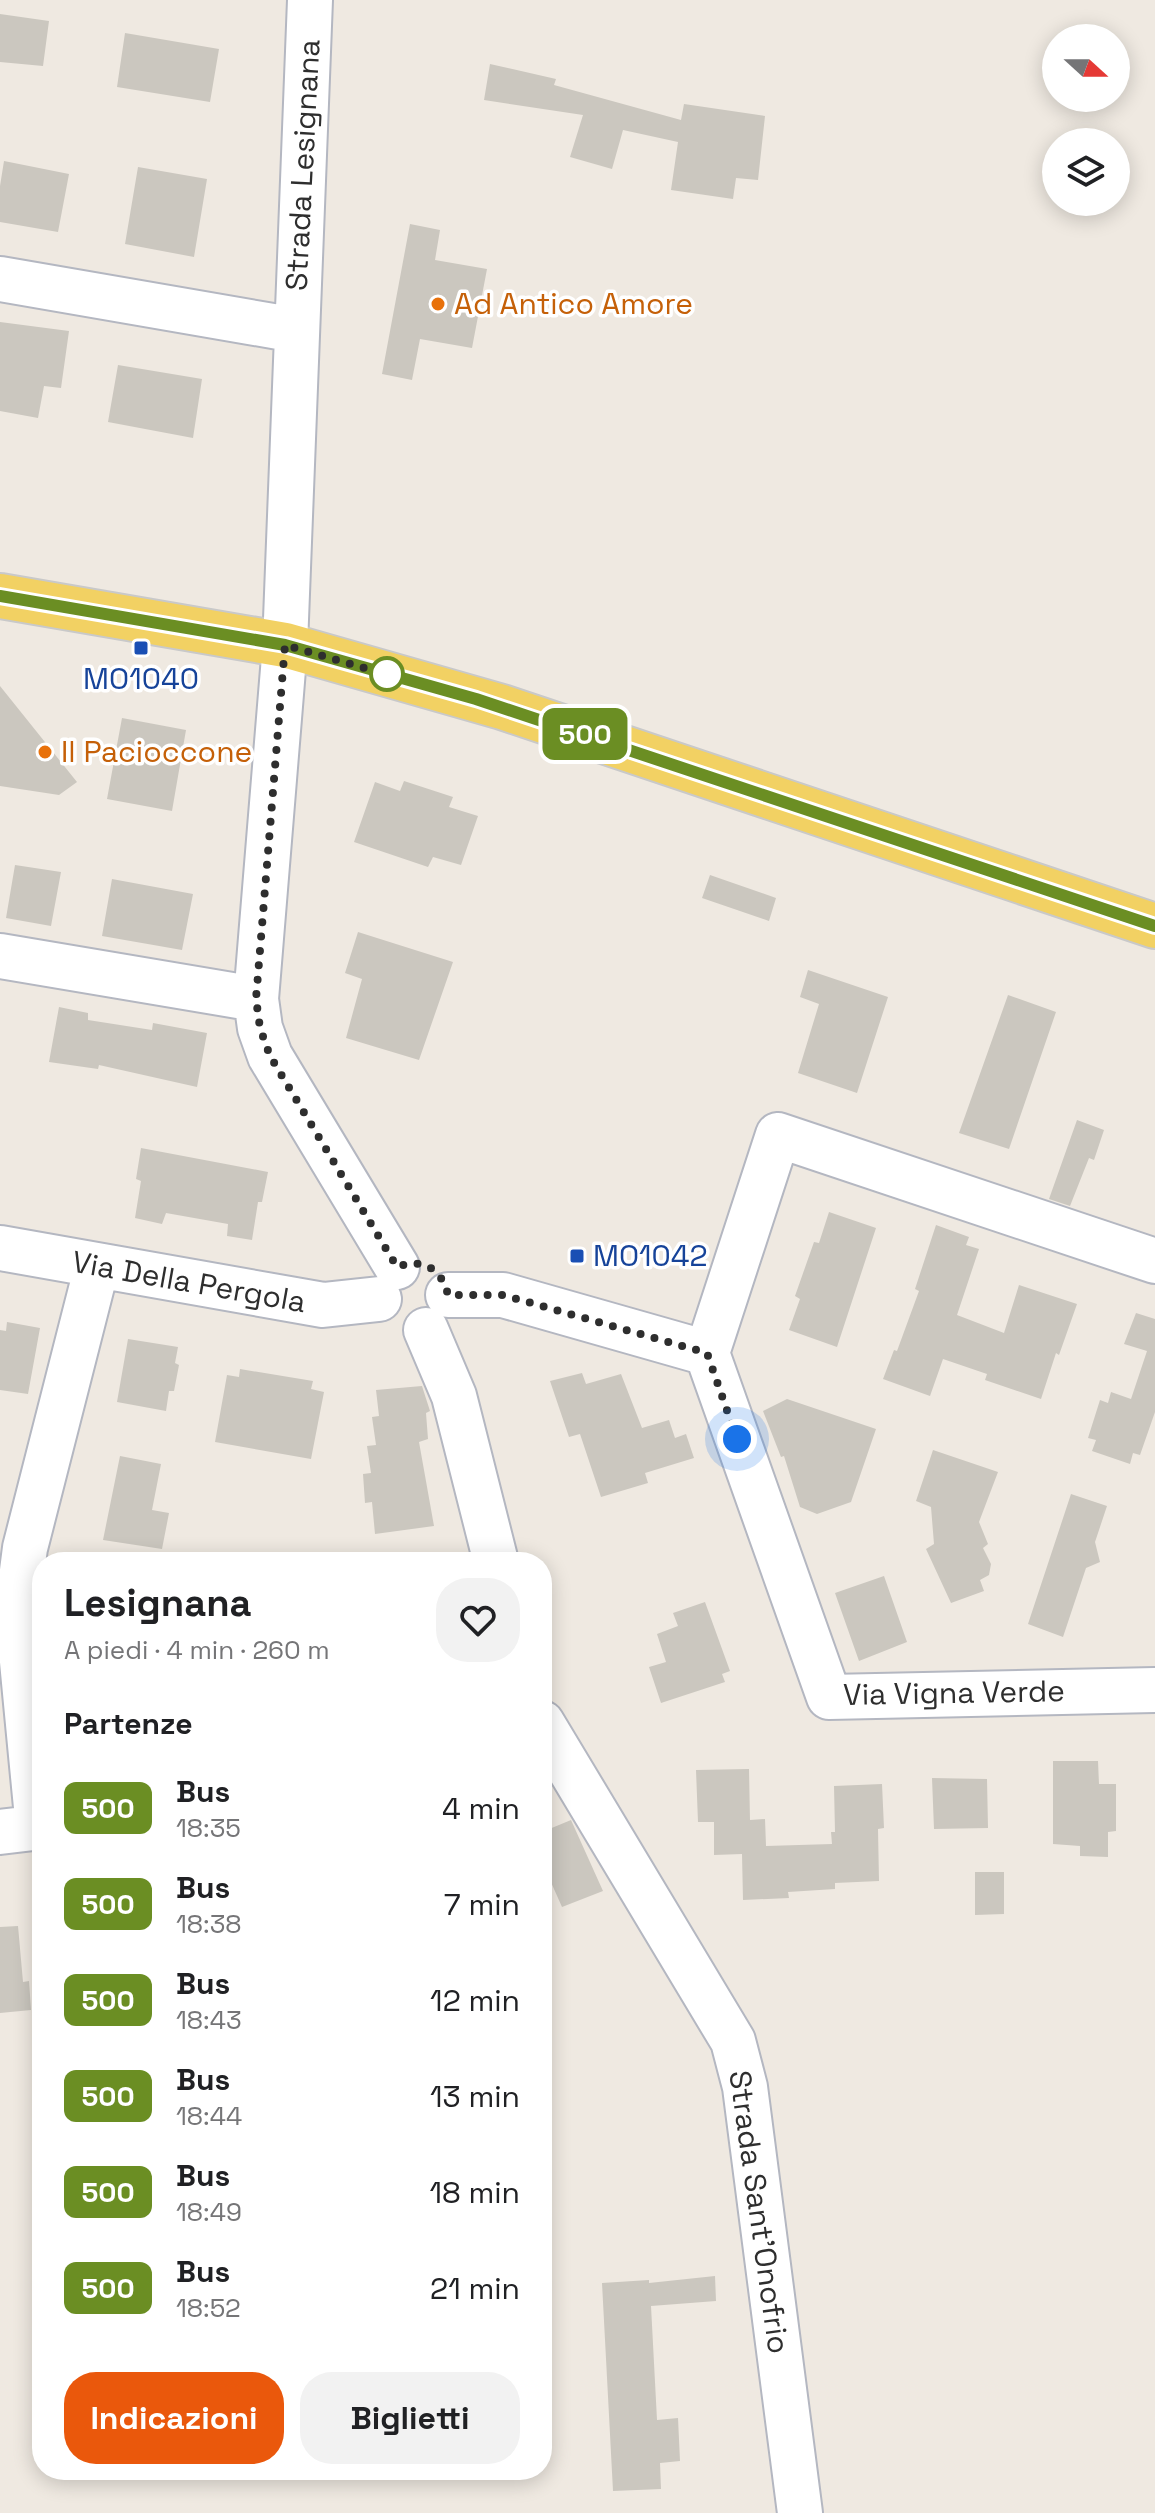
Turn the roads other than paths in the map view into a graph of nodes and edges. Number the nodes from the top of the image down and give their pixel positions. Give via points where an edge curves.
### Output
1 (310, 0) edge
2 (0, 279) edge
3 (296, 330) junction
4 (0, 596) edge
5 (285, 645) junction
6 (1155, 926) edge
7 (0, 956) edge
8 (256, 999) junction
9 (0, 1248) edge
10 (1155, 1261) edge
11 (97, 1266) junction
12 (388, 1283) junction
13 (437, 1312) junction
14 (707, 1353) junction
15 (493, 1552) edge
16 (1155, 1690) edge
17 (552, 1740) edge
18 (27, 1829) edge
19 (800, 2513) edge

1 - 3 street, Strada Lesignana
2 - 3 street, Strada Lesignana
3 - 5 street, Strada Lesignana
4 - 5 main road
5 - 6 main road via 502,707
5 - 8 street
7 - 8 street
8 - 12 street via 270,1056
9 - 11 street, Via Della Pergola
10 - 14 street via 778,1135
11 - 12 street, Via Della Pergola via 323,1305
11 - 18 street via 25,1548 17,1609
12 - 13 street via 386,1319 395,1326 405,1331
12 - 13 street via 407,1263 430,1267 445,1284
13 - 14 street via 503,1295
13 - 15 street
14 - 16 street, Via Vigna Verde via 829,1697
17 - 19 street, Strada Sant'Onofrio via 733,2041 745,2087

